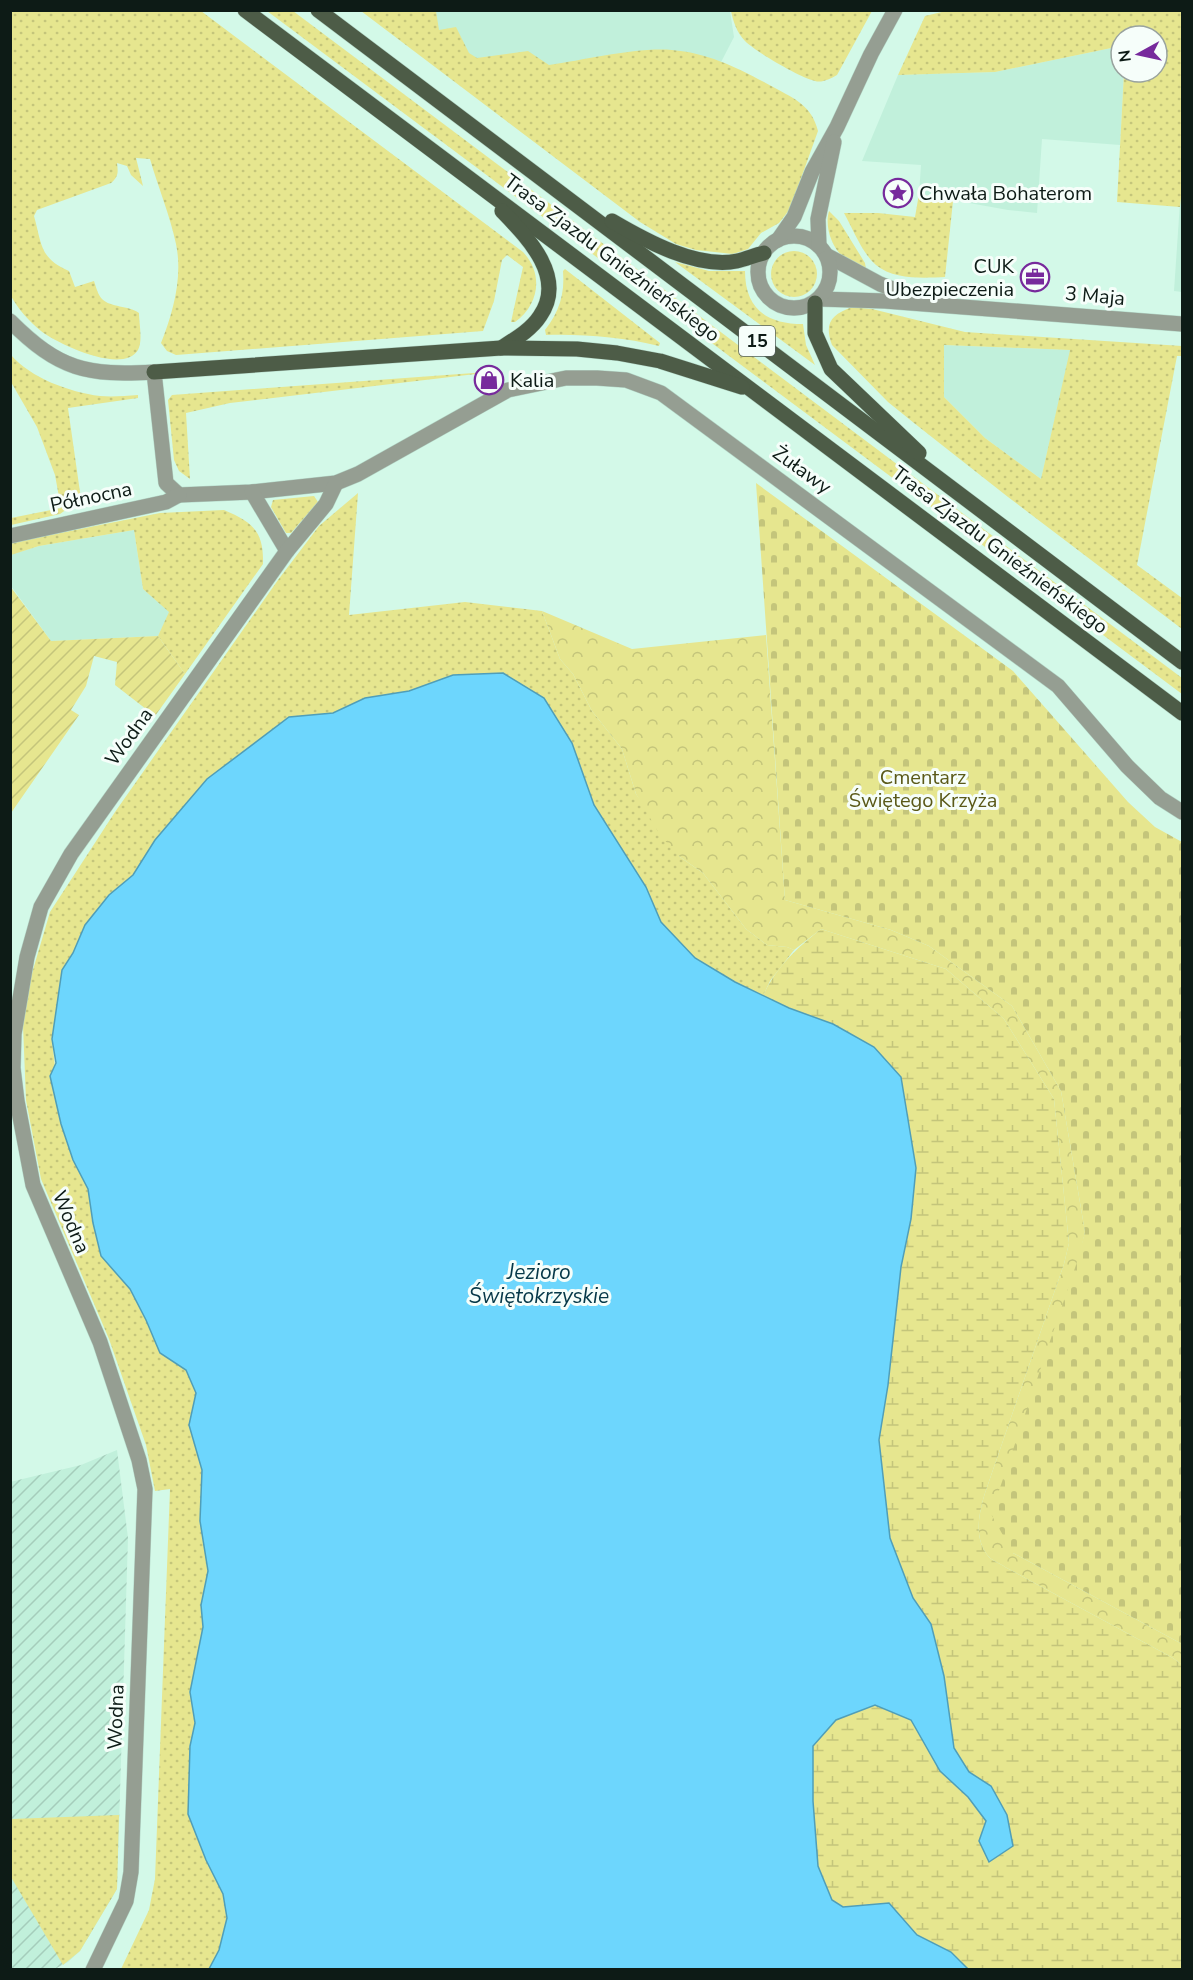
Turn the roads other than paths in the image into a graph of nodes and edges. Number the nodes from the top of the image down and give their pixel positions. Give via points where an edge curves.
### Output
1 (245, 10) edge
2 (318, 10) edge
3 (895, 10) edge
4 (837, 127) junction
5 (461, 171) junction
6 (552, 186) junction
7 (778, 240) junction
8 (823, 251) junction
9 (764, 253) junction
10 (817, 301) junction
11 (933, 304) junction
12 (10, 321) edge
13 (1182, 324) edge
14 (501, 348) junction
15 (154, 372) junction
16 (756, 392) junction
17 (336, 483) junction
18 (252, 492) junction
19 (179, 495) junction
20 (961, 495) junction
21 (10, 536) edge
22 (287, 551) junction
23 (1182, 662) edge
24 (1182, 713) edge
25 (1182, 812) edge
26 (93, 1970) edge

1 - 5 main road, Trasa Zjazdu Gnieźnieńskiego / 15
2 - 6 main road, Trasa Zjazdu Gnieźnieńskiego / 15
3 - 4 street
4 - 7 street via 812,172 794,217
4 - 8 street via 818,219
5 - 14 main road via 524,233 545,266 550,286 540,316
5 - 16 main road, Trasa Zjazdu Gnieźnieńskiego / 15
6 - 9 main road via 638,236 696,259 717,263
6 - 20 main road, Trasa Zjazdu Gnieźnieńskiego / 15
7 - 8 street via 804,237
7 - 9 street
8 - 10 street via 830,266 830,278
8 - 11 street, 3 Maja via 880,284
9 - 10 street via 759,263 760,285 773,302 794,309
10 - 11 street, 3 Maja
10 - 20 main road via 815,333 831,369
11 - 13 street, 3 Maja
12 - 15 street via 47,354 73,366 123,374
14 - 15 main road
14 - 16 main road via 617,353 660,361
15 - 19 street via 166,483
16 - 24 main road, Trasa Zjazdu Gnieźnieńskiego / 15
17 - 18 street, Żuławy
17 - 22 street, Wodna via 326,504
17 - 25 street, Żuławy via 508,390 566,378 597,378 626,380 661,393 1058,686 1136,774 1160,798
18 - 19 street, Północna
18 - 22 street
19 - 21 street, Północna via 166,502
20 - 23 main road, Trasa Zjazdu Gnieźnieńskiego / 15
22 - 26 street, Wodna via 71,854 41,908 27,957 14,1034 17,1101 33,1185 100,1342 145,1489 131,1872 126,1901

